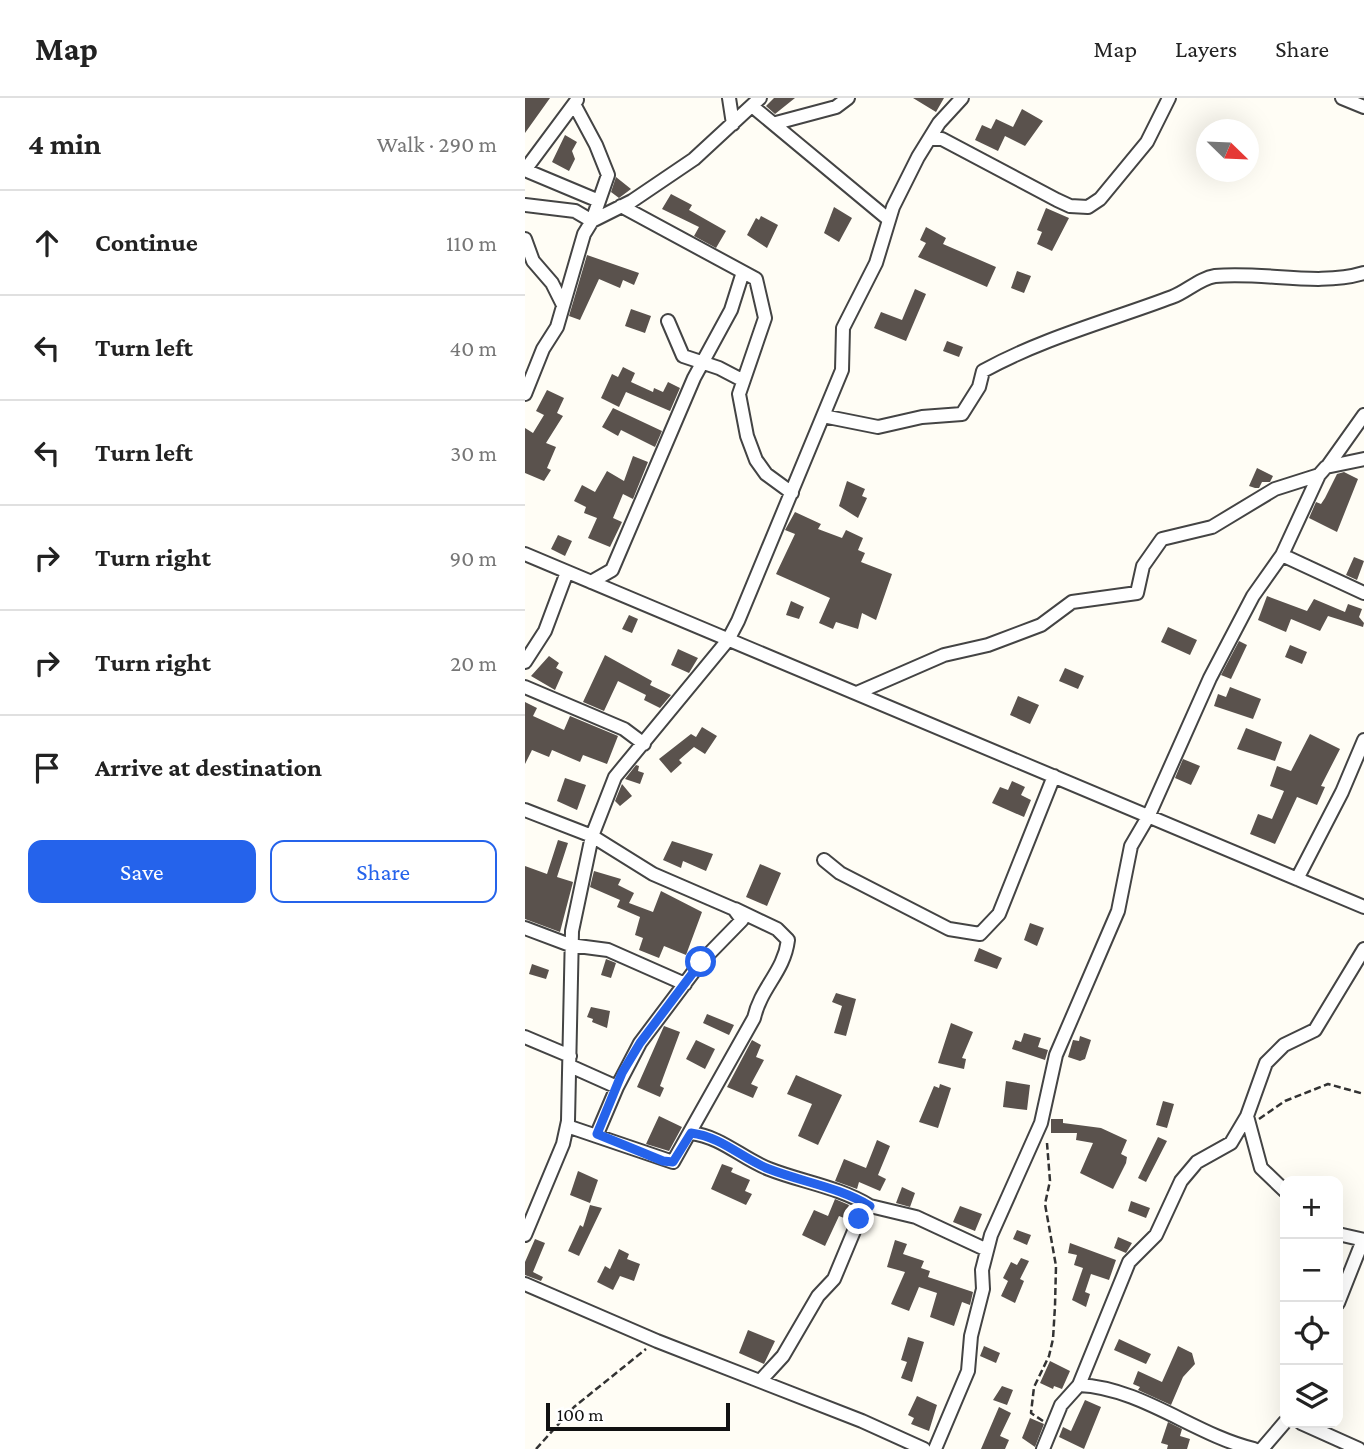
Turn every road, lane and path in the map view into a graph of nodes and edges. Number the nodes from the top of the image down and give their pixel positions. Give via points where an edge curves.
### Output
1 (729, 98) edge
2 (848, 98) edge
3 (961, 98) edge
4 (1169, 98) edge
5 (1342, 98) edge
6 (576, 101) edge
7 (756, 102) edge
8 (1364, 107) edge
9 (776, 123) junction
10 (733, 124) junction
11 (932, 139) junction
12 (525, 170) edge
13 (600, 201) junction
14 (525, 205) edge
15 (621, 206) junction
16 (888, 219) junction
17 (592, 221) junction
18 (525, 239) edge
19 (743, 272) junction
20 (1364, 273) edge
21 (563, 305) junction
22 (669, 321) dead end
23 (702, 363) junction
24 (742, 380) junction
25 (525, 394) edge
26 (1364, 415) edge
27 (823, 416) junction
28 (1364, 459) edge
29 (1323, 471) junction
30 (792, 493) junction
31 (525, 554) edge
32 (1282, 555) junction
33 (567, 572) junction
34 (591, 582) junction
35 (1364, 593) edge
36 (728, 639) junction
37 (525, 662) edge
38 (525, 687) edge
39 (859, 692) junction
40 (1364, 740) edge
41 (644, 744) junction
42 (1054, 776) junction
43 (525, 810) edge
44 (1148, 817) junction
45 (591, 836) junction
46 (824, 860) dead end
47 (1297, 879) junction
48 (1364, 907) edge
49 (734, 909) junction
50 (525, 928) edge
51 (570, 946) junction
52 (1364, 949) edge
53 (685, 984) junction
54 (525, 1037) edge
55 (570, 1061) junction
56 (617, 1087) junction
57 (1364, 1094) edge
58 (1249, 1121) junction
59 (567, 1126) junction
60 (691, 1133) junction
61 (597, 1134) junction
62 (1047, 1143) dead end
63 (1280, 1186) edge
64 (870, 1206) junction
65 (525, 1235) edge
66 (1343, 1235) edge
67 (1364, 1240) edge
68 (986, 1250) junction
69 (525, 1284) edge
70 (1338, 1302) edge
71 (657, 1341) junction
72 (761, 1380) junction
73 (1079, 1385) junction
74 (1052, 1424) junction
75 (1280, 1428) edge
76 (1312, 1428) edge
77 (536, 1449) edge
78 (924, 1449) edge
79 (935, 1449) edge
80 (1043, 1449) edge
81 (1254, 1449) edge
82 (1262, 1449) edge
83 (1359, 1449) edge

1 - 10 street
2 - 9 street via 836,107
3 - 11 street via 939,123
4 - 11 street via 1147,142 1100,199 1088,207 1070,206
5 - 8 street
6 - 12 street
6 - 13 street via 608,176
7 - 9 street
7 - 10 street
9 - 16 street
10 - 15 street via 694,159
11 - 16 street via 918,157
12 - 13 street
13 - 17 street
14 - 17 street via 575,211
15 - 17 street
15 - 19 street
16 - 27 street via 876,263 843,328 842,370
17 - 21 street
18 - 21 street via 533,261
19 - 23 street via 731,310
19 - 24 street via 756,279 766,311 761,337
20 - 27 street via 1209,277 1175,296 1031,346 993,365 983,371 962,414 922,416 878,427
21 - 25 street
22 - 23 street via 680,354
23 - 24 street
23 - 34 street via 612,570
24 - 30 street via 739,394 756,460 766,474
26 - 29 street
27 - 30 street
28 - 29 street
29 - 32 street
29 - 39 street via 1275,489 1212,527 1162,539 1143,566 1137,593 1072,603 1041,625 944,655
30 - 36 street
31 - 33 street
32 - 35 street
32 - 44 street via 1253,596 1210,678
33 - 34 street
33 - 37 street via 545,631
34 - 36 street
36 - 39 street
36 - 41 street
38 - 41 street via 624,729
39 - 42 street
40 - 47 street
41 - 45 street via 609,788
42 - 44 street
42 - 46 street via 999,914 980,934 949,929 840,873
43 - 45 street
44 - 47 street
44 - 68 street via 1131,846 1118,911 1056,1055 1041,1123
45 - 49 street via 653,874
45 - 51 street
47 - 48 street
49 - 53 street via 741,920
49 - 60 street via 777,929 788,940 785,960 758,998 754,1018
50 - 51 street
51 - 53 street via 608,950
51 - 55 street
52 - 58 street via 1315,1030 1284,1045 1268,1059
53 - 56 street via 640,1043
54 - 55 street
55 - 56 street
55 - 59 street
56 - 61 street
57 - 58 path via 1333,1084 1319,1086
58 - 63 street via 1261,1168
58 - 73 street via 1228,1146 1197,1162 1181,1181 1156,1235 1129,1262
59 - 61 street
59 - 65 street
60 - 61 street via 673,1162
60 - 64 street via 717,1140 767,1168 855,1196
62 - 74 path via 1050,1181 1045,1204 1056,1266 1055,1306 1053,1339 1034,1387 1031,1413
64 - 68 street via 916,1217
64 - 72 street via 859,1219 834,1279 818,1296 783,1356
66 - 67 street
67 - 70 street
68 - 79 street via 968,1371
69 - 71 street
71 - 72 street
71 - 77 path via 574,1407
72 - 78 street
73 - 74 street
73 - 81 street via 1145,1404
74 - 80 street
75 - 82 street
76 - 83 street

